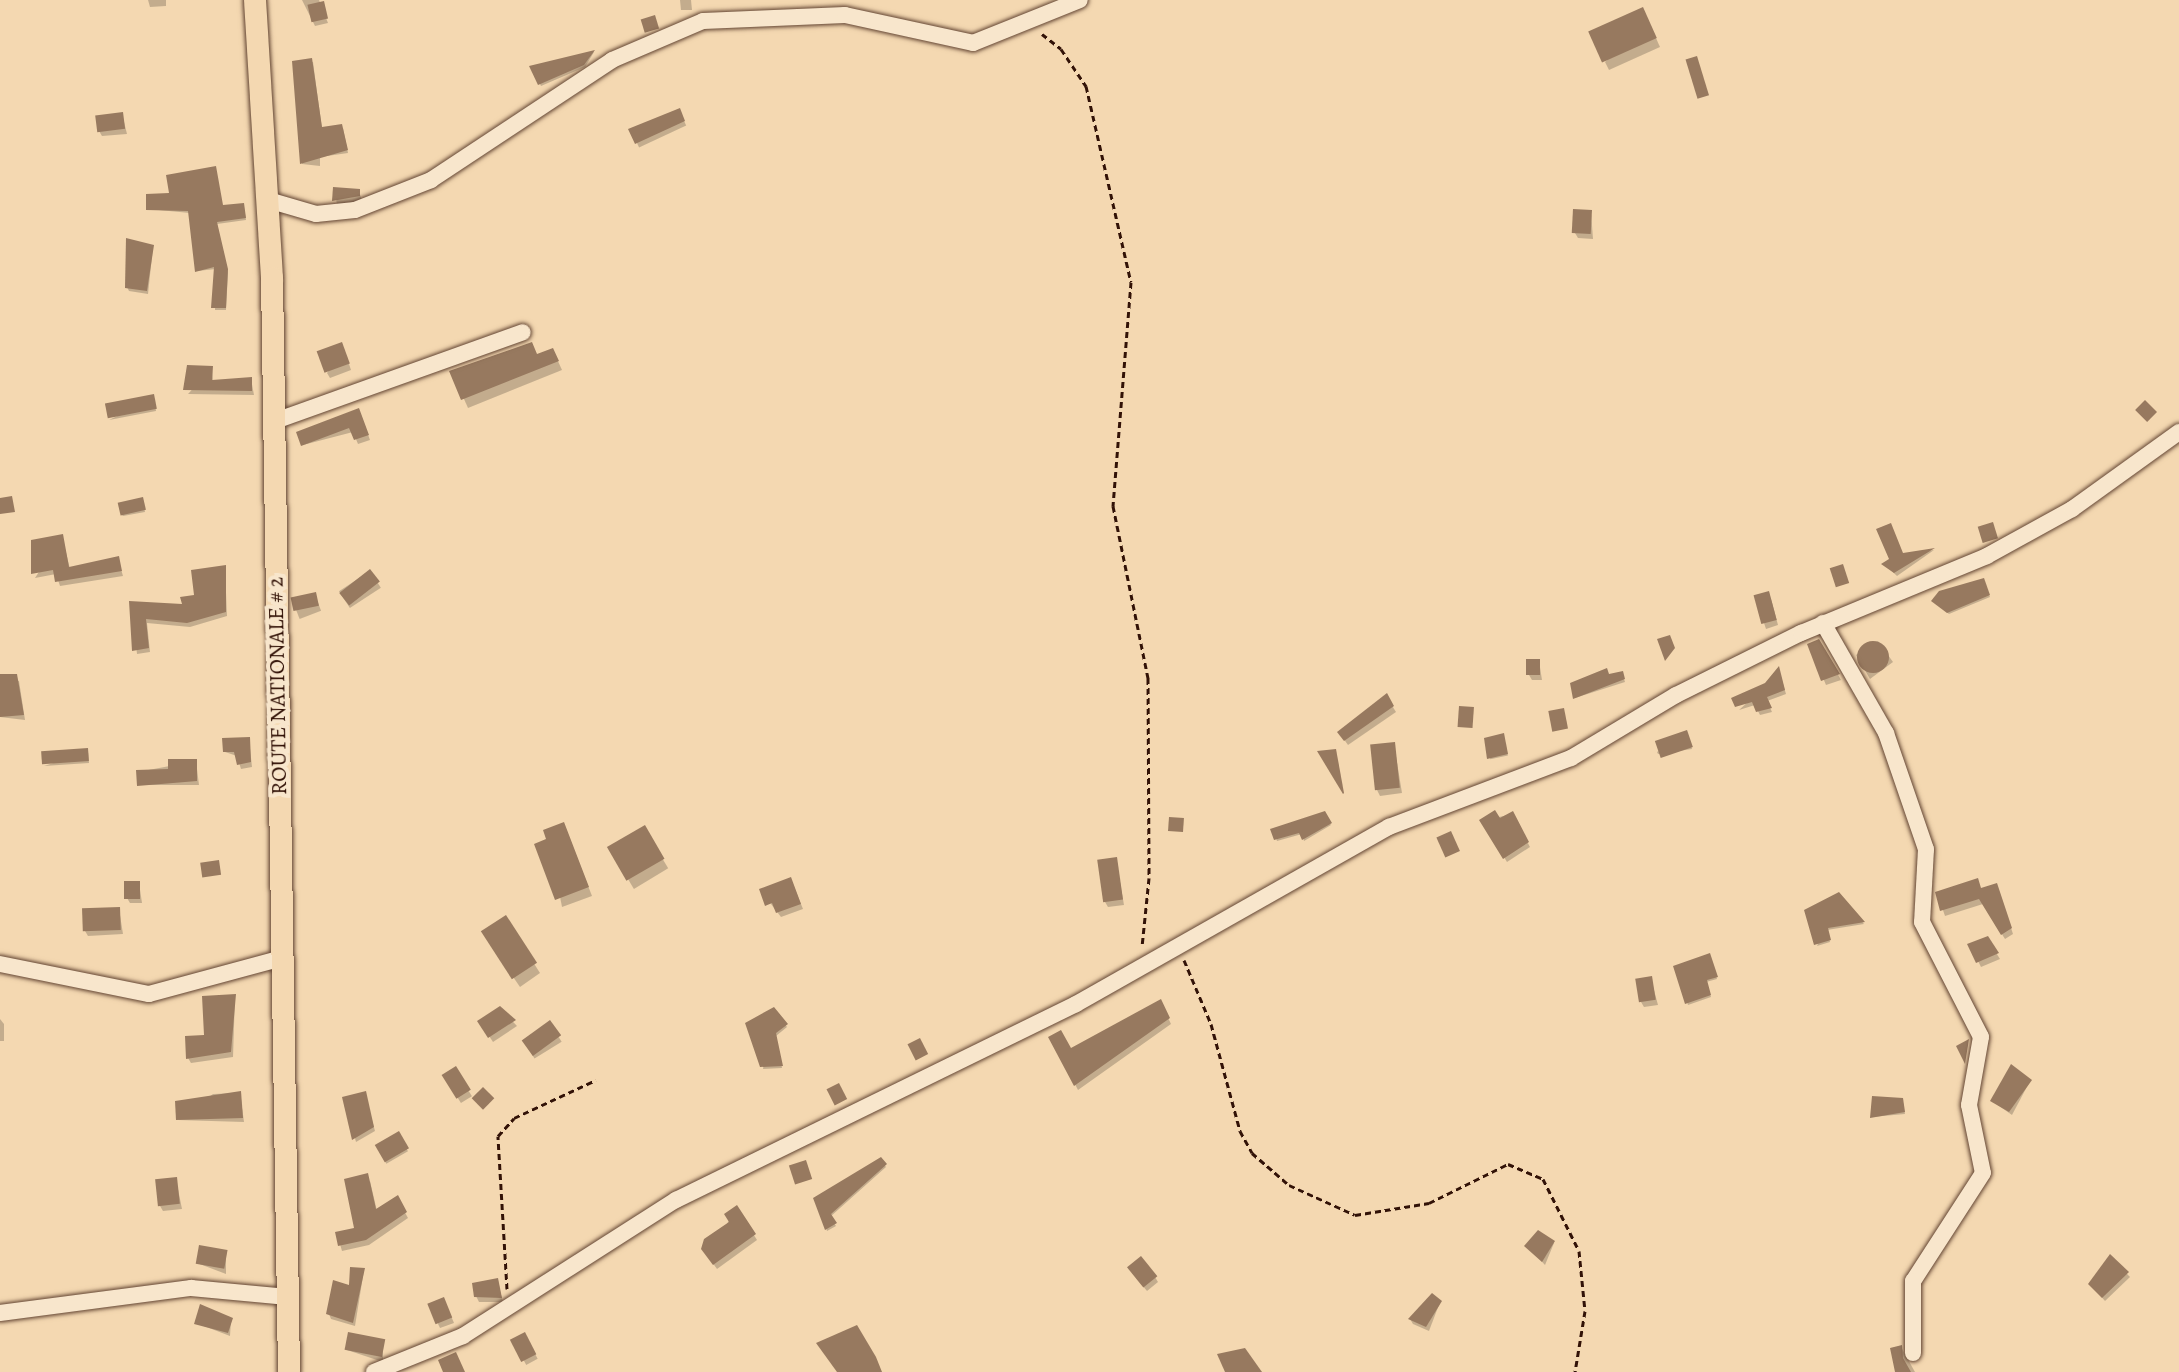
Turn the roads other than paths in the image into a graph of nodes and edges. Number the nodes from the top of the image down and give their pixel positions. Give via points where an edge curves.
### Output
1 (255, 0) edge
2 (1080, 0) edge
3 (268, 200) junction
4 (523, 332) dead end
5 (275, 421) junction
6 (2179, 432) edge
7 (1823, 623) junction
8 (282, 958) junction
9 (0, 964) edge
10 (288, 1297) junction
11 (0, 1313) edge
12 (1913, 1353) dead end
13 (289, 1372) edge
14 (374, 1372) edge

1 - 3 main road, ROUTE NATIONALE # 2
2 - 3 street via 973,43 845,15 703,21 612,60 419,185 355,210 316,214
3 - 5 main road, ROUTE NATIONALE # 2
4 - 5 street
5 - 8 main road, ROUTE NATIONALE # 2
6 - 7 street via 2072,509 1987,556
7 - 12 street via 1886,733 1926,849 1922,922 1981,1037 1969,1105 1983,1173 1913,1281
7 - 14 street via 1676,695 1571,758 1389,827 1255,899 1140,970 676,1200 509,1308
8 - 9 street via 149,994
8 - 10 main road, ROUTE NATIONALE # 2
10 - 11 street via 191,1288
10 - 13 main road, ROUTE NATIONALE # 2

